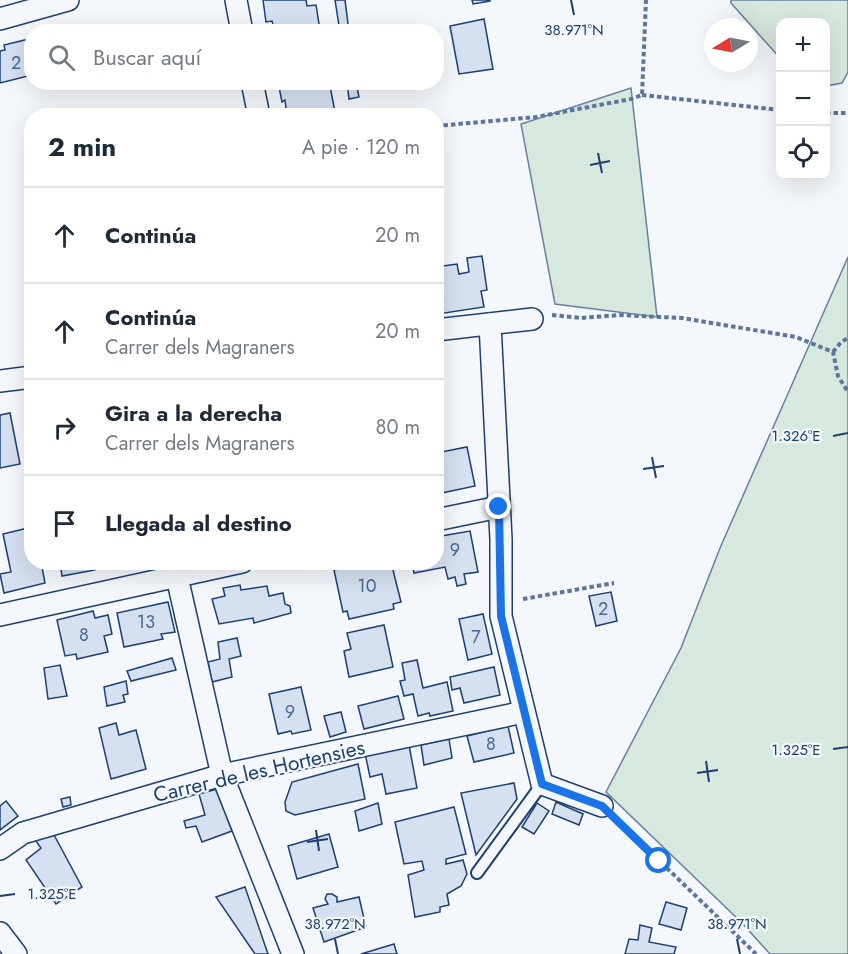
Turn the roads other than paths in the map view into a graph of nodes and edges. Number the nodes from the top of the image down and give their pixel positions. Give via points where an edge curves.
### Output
1 (68, 0) edge
2 (236, 0) edge
3 (0, 19) edge
4 (240, 24) edge
5 (254, 90) edge
6 (257, 108) edge
7 (532, 319) road end
8 (490, 324) junction
9 (444, 329) edge
10 (24, 378) edge
11 (0, 381) edge
12 (499, 507) junction
13 (444, 518) edge
14 (205, 570) edge
15 (177, 576) junction
16 (0, 615) edge
17 (524, 712) junction
18 (222, 775) junction
19 (542, 784) junction
20 (602, 806) road end
21 (0, 849) edge
22 (477, 873) dead end
23 (0, 933) edge
24 (16, 954) edge
25 (293, 954) edge

1 - 3 street
2 - 4 street
5 - 6 street
7 - 8 street
8 - 9 street
8 - 12 street
10 - 11 street
12 - 13 street
12 - 17 street via 501,616
14 - 15 street
15 - 16 street
15 - 18 street
17 - 18 street, Carrer de les Hortensies
17 - 19 street
18 - 21 street, Carrer de les Hortensies via 23,833
18 - 25 street
19 - 20 street
19 - 22 lane
23 - 24 street

